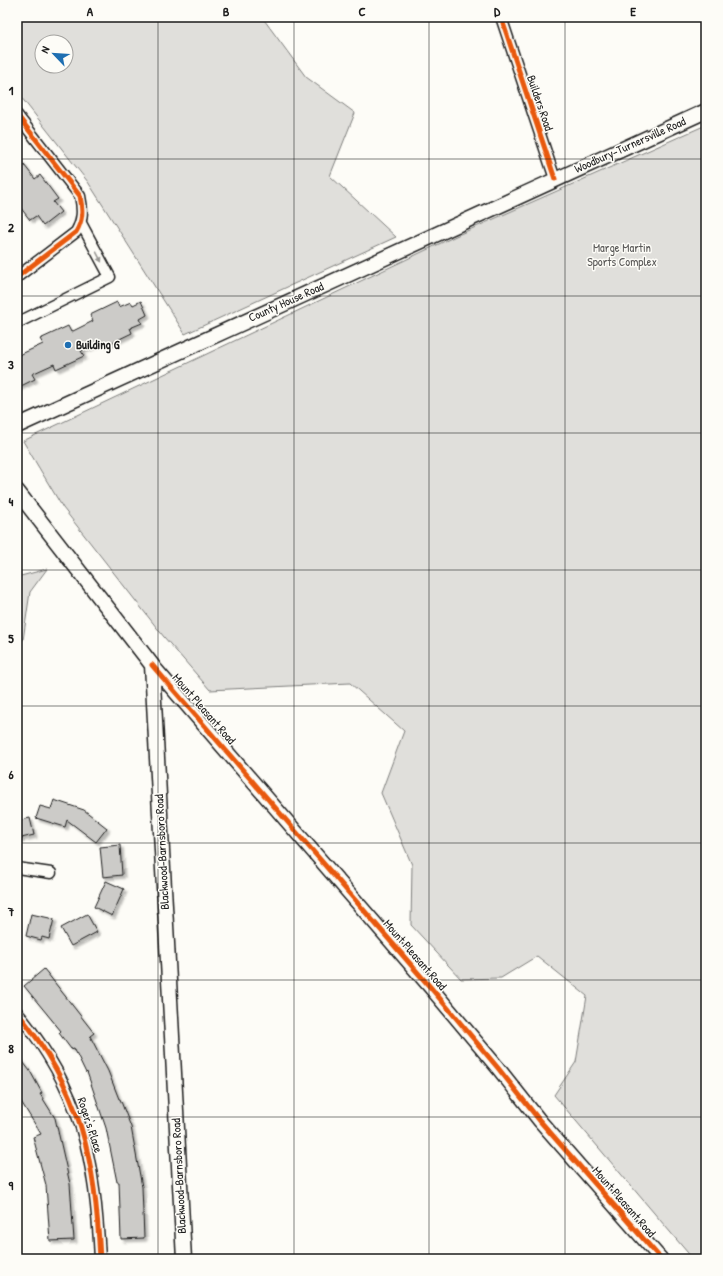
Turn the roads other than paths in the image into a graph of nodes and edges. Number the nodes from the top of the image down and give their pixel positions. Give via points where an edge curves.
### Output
1 (500, 17) edge
2 (706, 111) edge
3 (17, 115) edge
4 (555, 179) junction
5 (81, 223) junction
6 (17, 277) edge
7 (17, 323) edge
8 (17, 426) edge
9 (17, 491) edge
10 (152, 664) junction
11 (17, 868) edge
12 (51, 873) dead end
13 (17, 1012) edge
14 (100, 1259) edge
15 (184, 1259) edge
16 (661, 1259) edge

1 - 4 street, Builders Road
2 - 4 main road, Woodbury-Turnersville Road
3 - 5 street via 80,196
4 - 8 main road, County House Road
5 - 6 street via 76,232
5 -> 7 street via 110,277
9 - 10 main road
10 - 15 main road, Blackwood-Barnsboro Road
10 - 16 street, Mount Pleasant Road via 498,1068 540,1121
11 - 12 street
13 - 14 street, Roger's Place via 54,1063 71,1098 84,1134 95,1189

